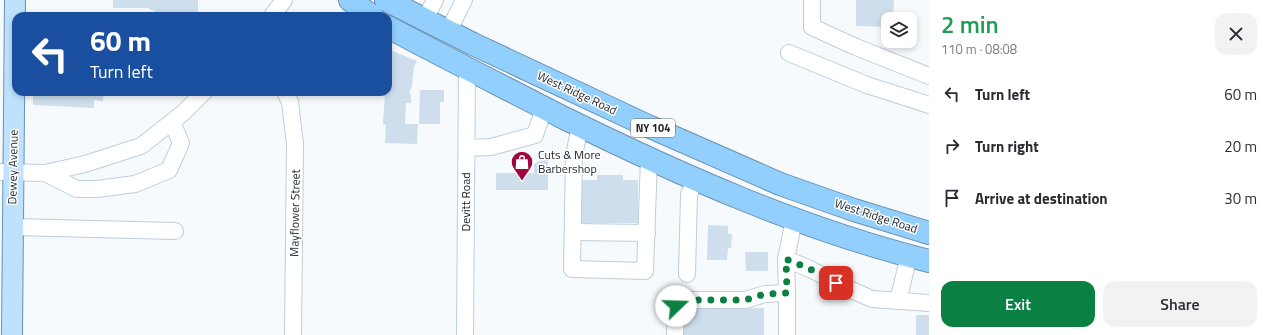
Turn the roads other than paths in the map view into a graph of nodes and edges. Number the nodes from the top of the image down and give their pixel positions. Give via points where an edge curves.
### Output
1 (15, 0) edge
2 (284, 0) edge
3 (350, 0) edge
4 (386, 0) edge
5 (435, 0) edge
6 (464, 0) edge
7 (812, 0) edge
8 (15, 12) edge
9 (275, 12) edge
10 (366, 12) edge
11 (425, 19) junction
12 (392, 29) edge
13 (448, 32) junction
14 (789, 53) dead end
15 (467, 69) junction
16 (929, 76) edge
17 (12, 83) edge
18 (197, 96) edge
19 (287, 96) edge
20 (929, 106) edge
21 (544, 108) junction
22 (172, 122) junction
23 (580, 125) junction
24 (467, 148) junction
25 (650, 159) junction
26 (7, 172) edge
27 (45, 173) junction
28 (695, 179) junction
29 (794, 220) junction
30 (13, 227) junction
31 (175, 232) dead end
32 (573, 232) junction
33 (646, 233) junction
34 (929, 233) edge
35 (786, 259) junction
36 (919, 259) edge
37 (687, 274) dead end
38 (787, 293) junction
39 (898, 301) junction
40 (929, 303) edge
41 (12, 335) edge
42 (293, 335) edge
43 (466, 335) edge
44 (675, 335) edge
45 (787, 335) edge

1 - 8 main road, Dewey Avenue
2 - 9 street
3 - 10 highway
4 - 11 highway, West Ridge Road / NY 104
5 - 11 street
6 - 13 street
7 - 16 street via 812,27
11 - 13 highway, West Ridge Road / NY 104
12 - 15 highway, NY 104
13 - 34 highway, West Ridge Road / NY 104 via 641,123 780,184
14 - 20 street via 867,85
15 - 21 highway, NY 104
15 - 24 street, Devitt Road
17 - 26 main road, Dewey Avenue
18 - 22 street
19 - 42 street, Mayflower Street via 296,144
21 - 23 highway, NY 104
21 - 24 street via 535,135 491,147
22 - 27 street via 141,146 85,164
22 - 27 street via 181,143 168,170 135,184 77,188
23 - 25 highway, NY 104
23 - 32 street via 574,156
24 - 43 street, Devitt Road
25 - 28 highway, NY 104
25 - 33 street
26 - 27 street
26 - 30 main road, Dewey Avenue
28 - 29 highway, NY 104
28 - 37 street via 689,195
29 - 35 street
29 - 36 highway, NY 104 via 882,250
30 - 31 street
30 - 41 main road, Dewey Avenue
32 - 33 street
32 - 33 street via 572,269 645,271
35 - 38 street
35 - 39 street via 872,299
36 - 39 street
38 - 44 street via 765,294 745,300 682,300 676,306
38 - 45 street
39 - 40 street

